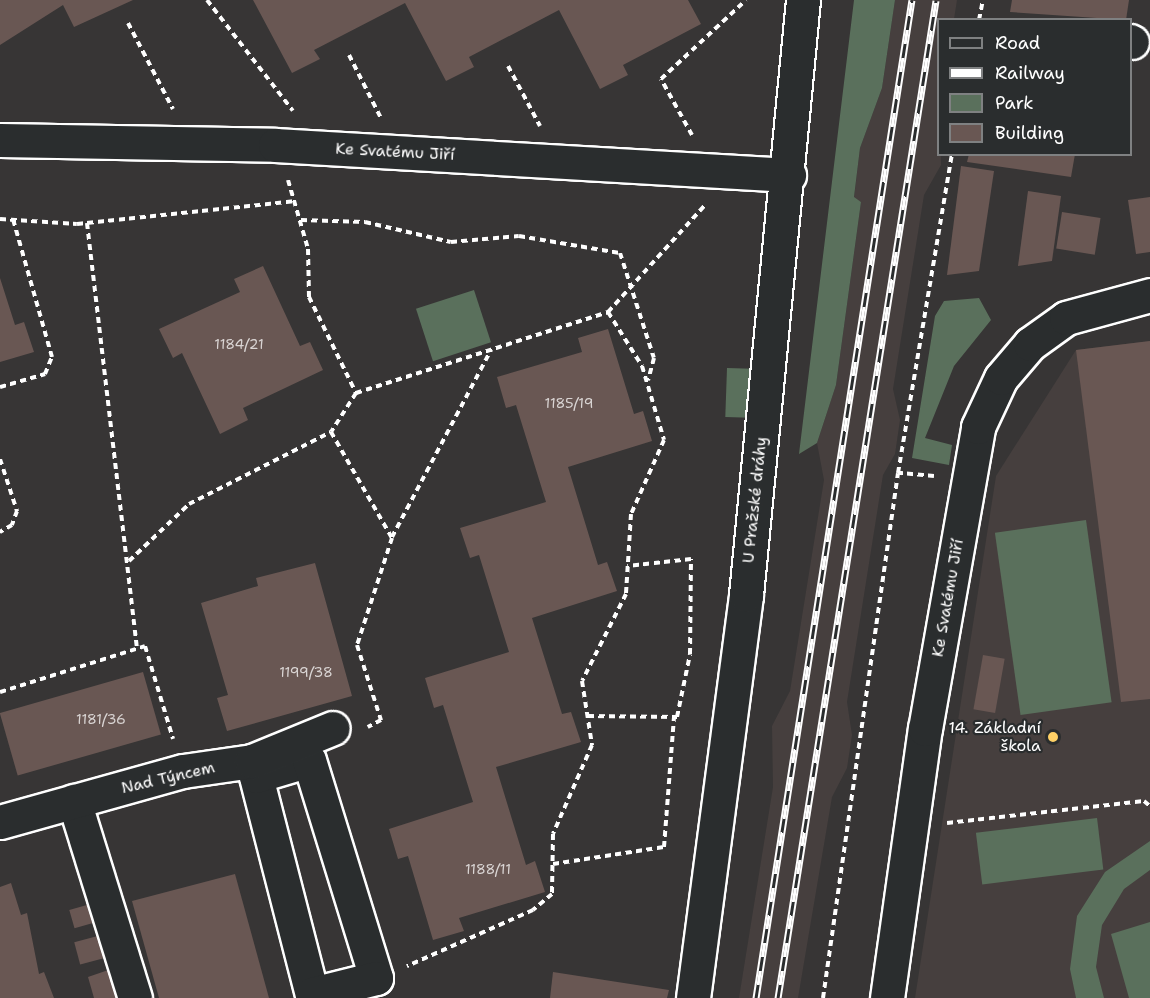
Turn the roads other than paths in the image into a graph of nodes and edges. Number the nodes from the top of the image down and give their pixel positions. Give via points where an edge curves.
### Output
1 (803, 0) edge
2 (0, 140) edge
3 (789, 175) junction
4 (1150, 295) edge
5 (333, 728) road end
6 (254, 769) junction
7 (74, 801) junction
8 (0, 822) edge
9 (313, 996) edge
10 (135, 998) edge
11 (693, 998) edge
12 (887, 998) edge

1 - 3 street, U Pražské dráhy
2 - 3 street, Ke Svatému Jiří via 275,145
3 - 11 street, U Pražské dráhy via 744,604
4 - 12 street, Ke Svatému Jiří via 1066,318 1030,344 1001,378 978,427
5 - 6 street, Nad Týncem
6 - 7 street, Nad Týncem via 183,771
6 - 9 street
6 - 9 street via 309,760 376,978
7 - 8 street, Nad Týncem
7 - 10 street

